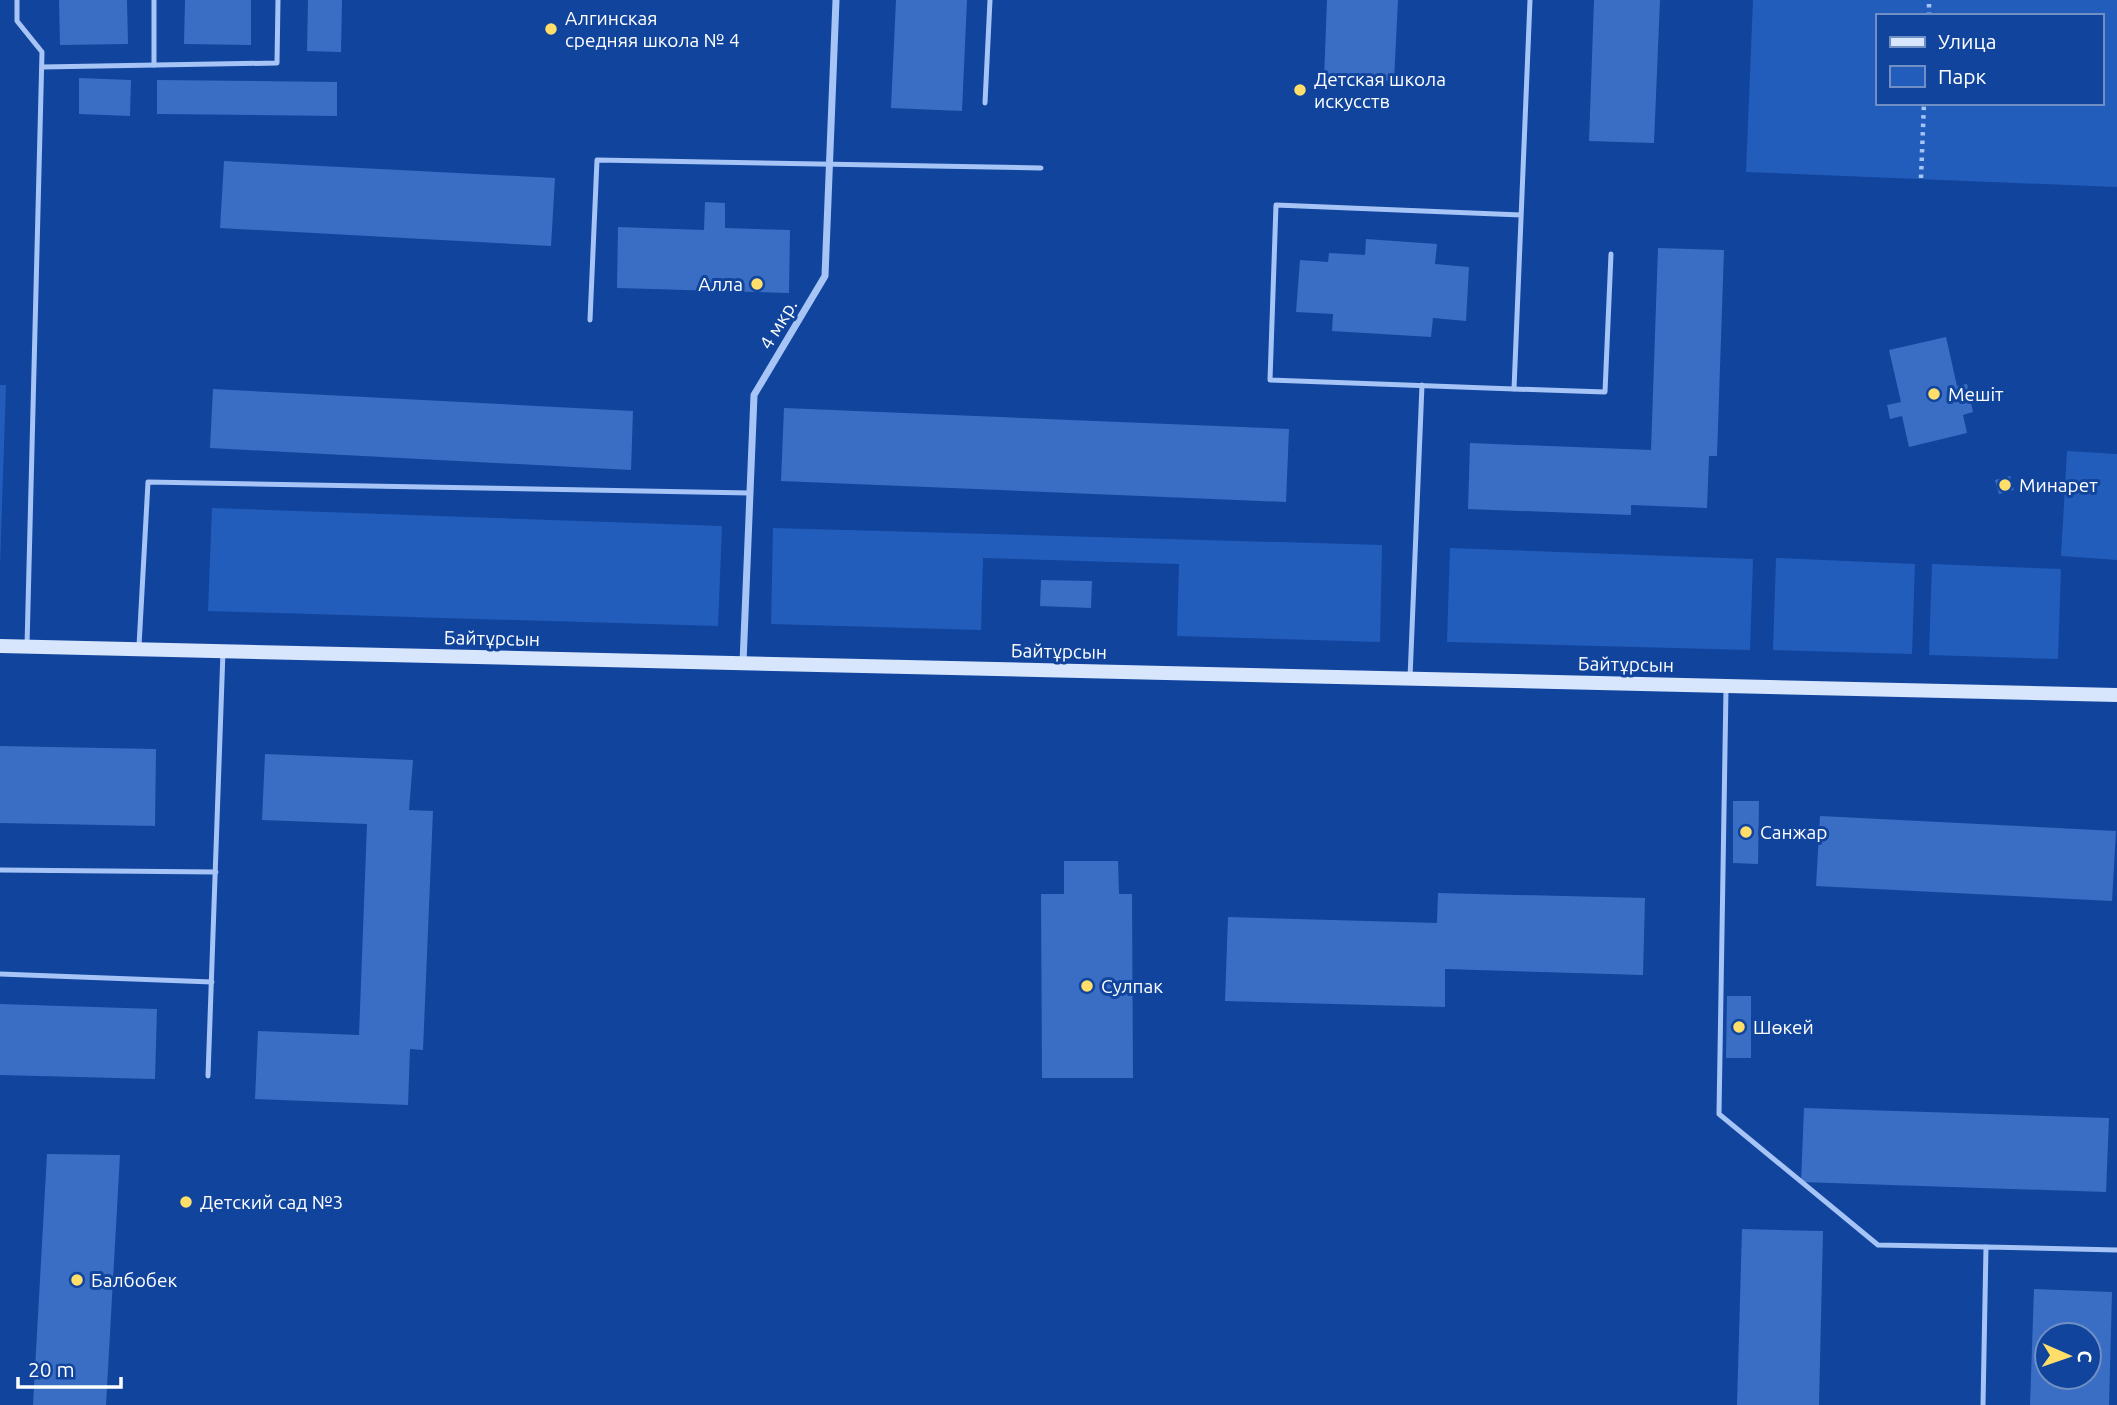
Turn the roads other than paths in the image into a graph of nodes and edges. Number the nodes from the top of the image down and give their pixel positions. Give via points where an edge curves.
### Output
1 (17, 0) edge
2 (154, 0) edge
3 (278, 0) edge
4 (836, 0) edge
5 (990, 0) edge
6 (1530, 0) edge
7 (154, 65) junction
8 (42, 67) junction
9 (985, 103) dead end
10 (830, 164) junction
11 (1041, 168) dead end
12 (1521, 215) junction
13 (1611, 254) dead end
14 (590, 320) dead end
15 (1422, 386) junction
16 (1514, 389) junction
17 (750, 493) junction
18 (0, 646) edge
19 (27, 647) junction
20 (139, 649) junction
21 (223, 651) junction
22 (743, 663) junction
23 (1410, 678) junction
24 (1726, 686) junction
25 (2117, 695) edge
26 (0, 870) edge
27 (216, 872) junction
28 (0, 974) edge
29 (212, 982) junction
30 (208, 1076) dead end
31 (1986, 1247) junction
32 (2117, 1250) edge
33 (1983, 1405) edge

1 - 8 lane via 17,21 42,52
2 - 7 lane
3 - 7 lane via 277,63
4 - 10 street, 4 мкр.
5 - 9 lane
6 - 12 lane
7 - 8 lane
8 - 19 lane
10 - 11 lane
10 - 14 lane via 597,160
10 - 17 street, 4 мкр. via 825,276 754,395
12 - 15 lane via 1276,205 1270,380
12 - 16 lane
13 - 16 lane via 1605,392
15 - 16 lane
15 - 23 lane
17 - 20 lane via 148,482
17 - 22 street, 4 мкр.
18 - 19 street, Байтұрсын
19 - 20 street, Байтұрсын
20 - 21 street, Байтұрсын
21 - 22 street, Байтұрсын
21 - 27 lane
22 - 23 street, Байтұрсын
23 - 24 street, Байтұрсын
24 - 25 street, Байтұрсын
24 - 31 lane via 1719,1114 1878,1245
26 - 27 lane
27 - 29 lane
28 - 29 lane
29 - 30 lane
31 - 32 lane
31 - 33 lane

